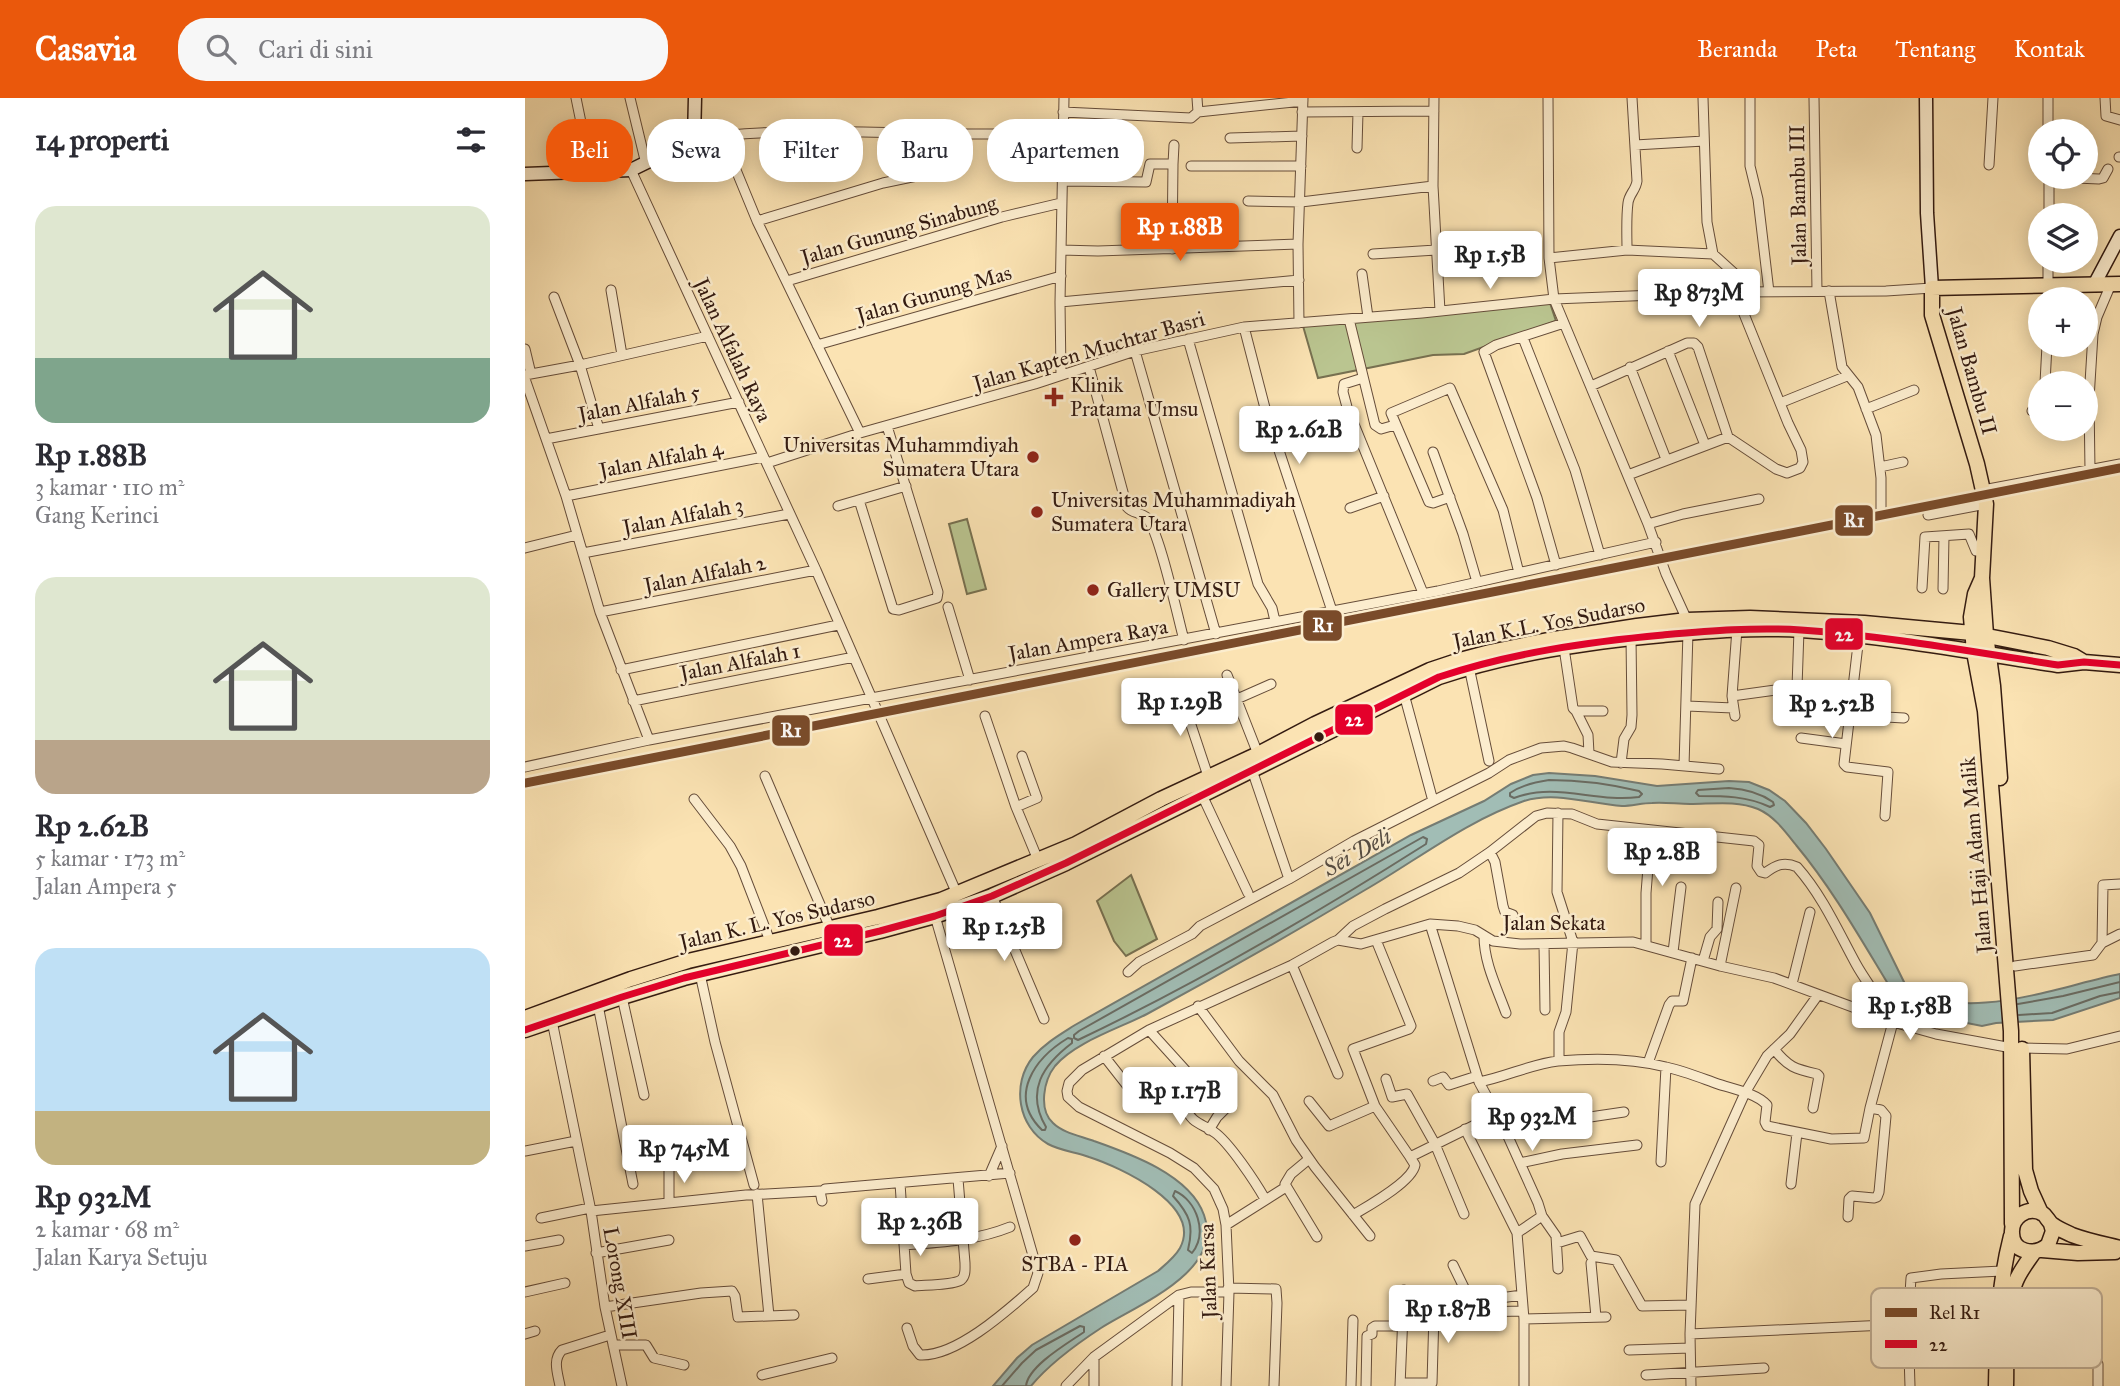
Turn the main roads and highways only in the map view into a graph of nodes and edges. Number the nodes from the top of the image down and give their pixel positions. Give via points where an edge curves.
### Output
1 (2107, 284) edge
2 (2087, 287) edge
3 (2028, 292) edge
4 (1982, 578) junction
5 (1971, 617) junction
6 (1688, 626) junction
7 (1933, 628) junction
8 (1979, 634) junction
9 (1981, 653) junction
10 (2084, 662) junction
11 (2120, 665) edge
12 (1164, 806) junction
13 (1118, 837) joint
14 (1038, 860) joint
15 (763, 943) junction
16 (766, 958) junction
17 (2012, 987) junction
18 (550, 1015) junction
19 (525, 1026) edge
20 (2017, 1048) junction
21 (2041, 1213) junction
22 (2051, 1224) junction
23 (2012, 1230) junction
24 (2120, 1249) edge
25 (2038, 1251) junction
26 (2001, 1288) edge
27 (2014, 1288) edge
28 (1996, 1368) edge
29 (2007, 1368) edge
30 (1996, 1386) edge
31 (2007, 1386) edge

1 - 2 main road
3 - 4 main road, Jalan Bambu II via 1932,288 1932,315 1993,492
4 - 5 main road, Jalan Bambu II
4 - 8 main road, Jalan Bambu II
5 - 7 main road
5 - 8 main road, Jalan Bambu II
6 - 7 main road, Jalan K.L. Yos Sudarso via 1750,618
6 - 9 main road, Jalan K.L. Yos Sudarso via 1799,630
6 - 12 main road, Jalan K.L. Yos Sudarso via 1469,667 1439,677 1202,795
6 - 12 main road, Jalan K.L. Yos Sudarso via 1548,640 1446,664 1209,776
7 - 8 main road, Jalan K.L. Yos Sudarso
8 - 9 main road, Jalan Bambu II
8 - 10 main road, Jalan K.L. Yos Sudarso via 2048,648
9 - 10 main road, Jalan K.L. Yos Sudarso via 2058,665
9 - 17 main road, Jalan Haji Adam Malik
9 - 17 main road, Jalan Haji Adam Malik via 1993,686 2015,967
10 - 11 main road
12 - 13 main road, Jalan K.L. Yos Sudarso
12 - 14 main road, Jalan K.L. Yos Sudarso
13 - 16 main road, Jalan K. L. Yos Sudarso via 992,896 935,916
14 - 15 main road, Jalan K. L. Yos Sudarso via 916,907
15 - 16 main road
15 - 18 main road, Jalan K. L. Yos Sudarso via 631,979
16 - 18 main road, Jalan K. L. Yos Sudarso
17 - 20 main road, Jalan Haji Adam Malik
18 - 19 main road, Jalan K. L. Yos Sudarso
20 - 21 main road, Jalan Haji Adam Malik via 2025,1170
20 - 23 main road, Jalan Haji Adam Malik
21 - 22 main road
21 - 23 main road via 2024,1212
22 - 24 main road via 2071,1235
22 - 25 main road via 2051,1239
23 - 25 main road via 2016,1245 2024,1251
23 - 26 main road, Jalan Haji Adam Malik
24 - 25 main road
25 - 27 main road
28 - 30 main road, Jalan Haji Adam Malik
29 - 31 main road

